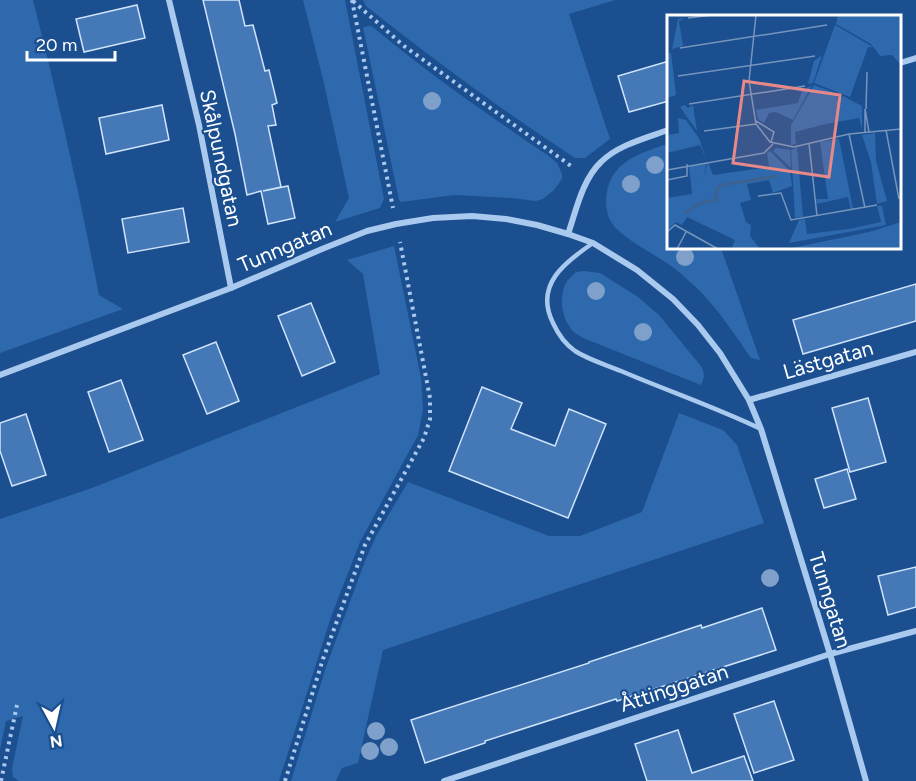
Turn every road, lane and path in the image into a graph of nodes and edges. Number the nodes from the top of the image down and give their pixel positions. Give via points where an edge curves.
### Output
1 (169, 0) edge
2 (352, 0) edge
3 (916, 58) edge
4 (901, 63) edge
5 (667, 131) edge
6 (589, 179) junction
7 (396, 224) junction
8 (568, 234) junction
9 (593, 243) junction
10 (231, 288) junction
11 (916, 352) edge
12 (0, 375) edge
13 (749, 400) junction
14 (760, 429) junction
15 (916, 631) edge
16 (830, 654) junction
17 (17, 705) dead end
18 (1, 781) edge
19 (285, 781) edge
20 (444, 781) edge
21 (866, 781) edge

1 - 10 street, Skålpundgatan via 199,125
2 - 6 path via 404,46
2 - 7 path
3 - 4 street
5 - 6 street via 615,152 600,162
6 - 8 street
7 - 8 street, Tunngatan via 472,216 506,219
7 - 10 street, Tunngatan via 367,231
7 - 19 path via 429,398 429,419 424,438 365,545 323,659
8 - 9 street, Tunngatan
9 - 13 street, Tunngatan via 637,270 673,299 720,354
9 - 14 lane via 572,257 550,284 550,318 566,344
10 - 12 street, Tunngatan
11 - 13 street, Lästgatan
13 - 14 street, Tunngatan
14 - 16 street, Tunngatan
15 - 16 street, Åttinggatan
16 - 20 street, Åttinggatan
16 - 21 street, Tunngatan
17 - 18 path

